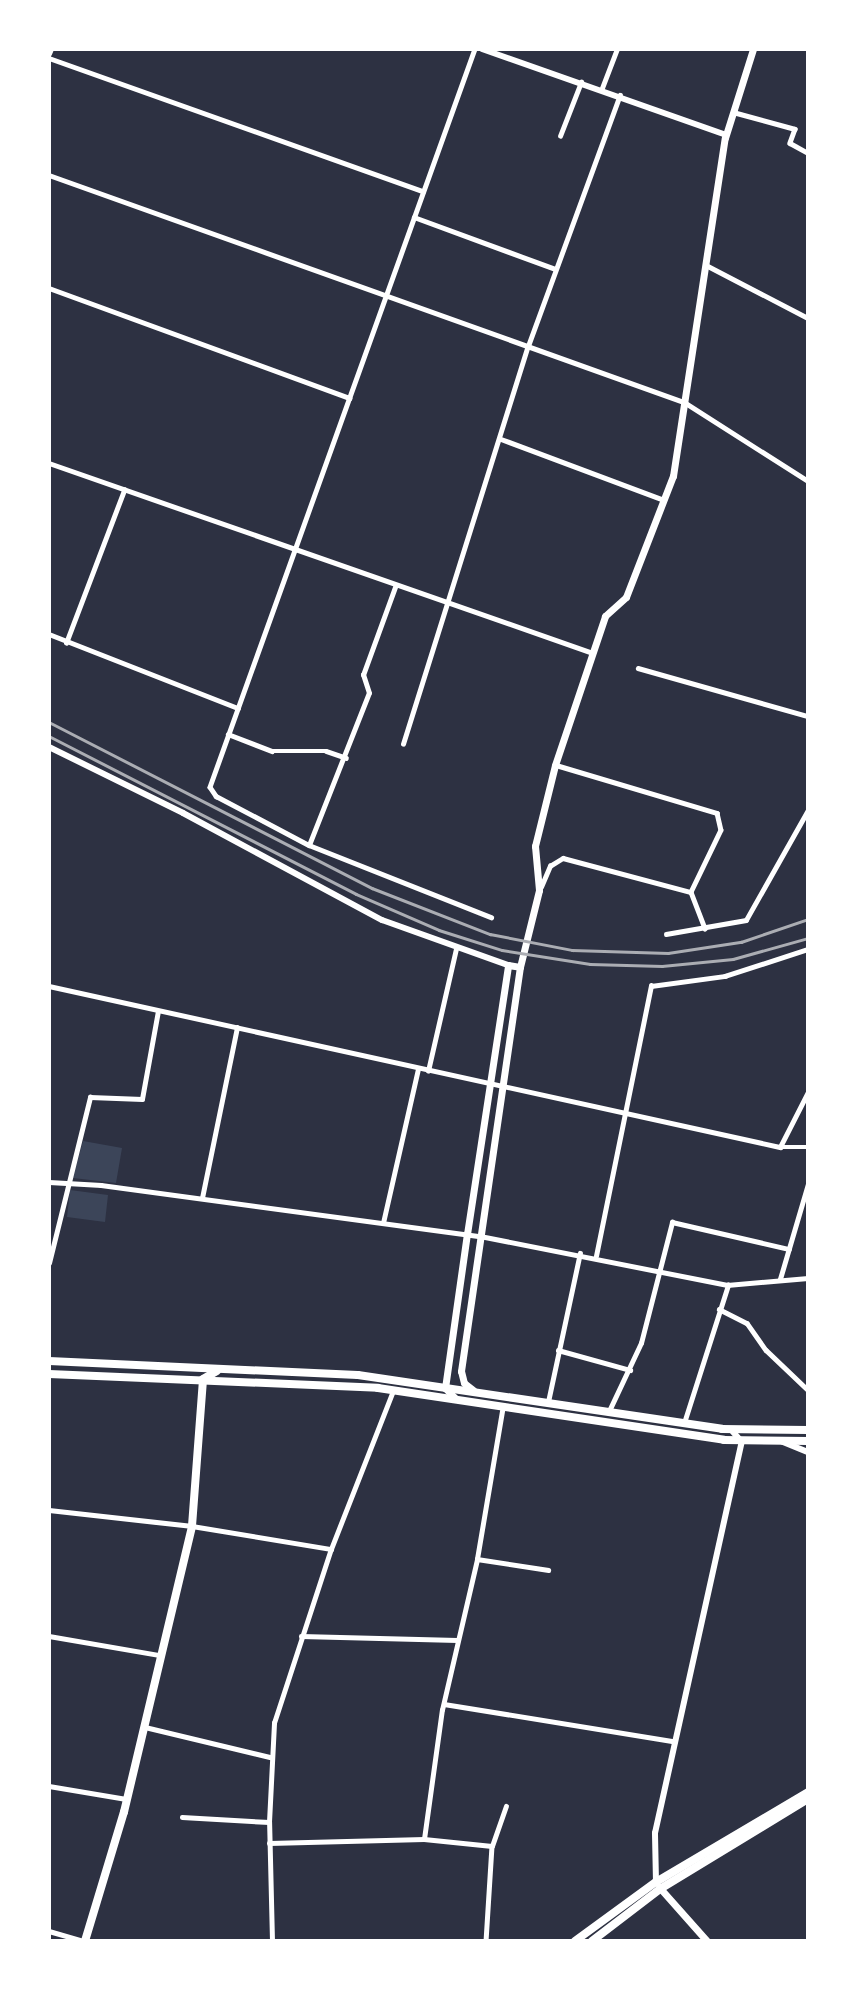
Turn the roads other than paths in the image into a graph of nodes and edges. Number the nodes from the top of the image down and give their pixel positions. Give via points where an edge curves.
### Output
1 (51, 49) edge
2 (475, 49) edge
3 (482, 49) edge
4 (617, 49) edge
5 (753, 49) edge
6 (49, 56) edge
7 (581, 82) junction
8 (602, 88) junction
9 (620, 95) junction
10 (732, 111) junction
11 (726, 135) junction
12 (560, 136) dead end
13 (808, 153) edge
14 (49, 175) edge
15 (423, 191) junction
16 (414, 217) junction
17 (705, 265) junction
18 (555, 269) junction
19 (49, 288) edge
20 (386, 299) junction
21 (808, 318) edge
22 (528, 346) junction
23 (349, 398) junction
24 (684, 402) junction
25 (500, 439) junction
26 (49, 463) edge
27 (808, 481) edge
28 (124, 489) junction
29 (664, 500) junction
30 (294, 552) junction
31 (395, 587) junction
32 (449, 604) junction
33 (49, 634) edge
34 (66, 643) junction
35 (594, 653) junction
36 (638, 668) dead end
37 (238, 709) junction
38 (808, 716) edge
39 (228, 734) junction
40 (403, 744) dead end
41 (49, 747) edge
42 (345, 758) junction
43 (555, 765) junction
44 (808, 810) edge
45 (309, 845) junction
46 (539, 890) junction
47 (691, 892) junction
48 (491, 917) dead end
49 (705, 928) junction
50 (666, 934) dead end
51 (456, 948) junction
52 (808, 949) edge
53 (509, 965) junction
54 (520, 967) junction
55 (49, 986) edge
56 (158, 1011) junction
57 (237, 1028) junction
58 (418, 1069) junction
59 (428, 1071) junction
60 (490, 1084) junction
61 (502, 1087) junction
62 (808, 1092) edge
63 (625, 1113) junction
64 (780, 1147) junction
65 (808, 1147) edge
66 (49, 1182) edge
67 (66, 1183) junction
68 (808, 1184) edge
69 (202, 1198) junction
70 (383, 1223) junction
71 (467, 1234) junction
72 (480, 1236) junction
73 (789, 1249) junction
74 (580, 1253) junction
75 (596, 1256) junction
76 (49, 1263) edge
77 (663, 1271) junction
78 (808, 1278) edge
79 (780, 1279) junction
80 (728, 1285) junction
81 (719, 1309) junction
82 (558, 1350) junction
83 (49, 1361) edge
84 (230, 1369) junction
85 (630, 1370) junction
86 (49, 1374) edge
87 (203, 1381) junction
88 (445, 1387) junction
89 (394, 1390) junction
90 (808, 1390) edge
91 (477, 1392) junction
92 (455, 1398) junction
93 (548, 1402) junction
94 (504, 1405) junction
95 (609, 1411) junction
96 (684, 1423) junction
97 (729, 1430) junction
98 (808, 1430) edge
99 (742, 1441) junction
100 (781, 1441) junction
101 (808, 1441) edge
102 (808, 1452) edge
103 (49, 1510) edge
104 (192, 1526) junction
105 (331, 1549) junction
106 (477, 1559) junction
107 (548, 1570) dead end
108 (49, 1636) edge
109 (301, 1636) junction
110 (457, 1640) junction
111 (159, 1656) junction
112 (444, 1704) junction
113 (142, 1727) junction
114 (673, 1741) junction
115 (270, 1758) junction
116 (49, 1786) edge
117 (808, 1792) edge
118 (808, 1798) edge
119 (127, 1799) junction
120 (506, 1807) dead end
121 (183, 1818) dead end
122 (269, 1822) junction
123 (424, 1839) junction
124 (269, 1843) junction
125 (492, 1846) junction
126 (658, 1886) junction
127 (49, 1931) edge
128 (85, 1941) edge
129 (272, 1941) edge
130 (486, 1941) edge
131 (575, 1941) edge
132 (592, 1941) edge
133 (707, 1941) edge

1 - 6 street
2 - 15 street
3 - 7 street
4 - 8 street
5 - 10 main road
6 - 15 street
7 - 8 street
7 - 12 street
8 - 9 street
9 - 11 street
9 - 18 street
10 - 11 main road
10 - 13 street via 795,130 790,143
11 - 17 main road
14 - 20 street
15 - 16 street
16 - 18 street
16 - 20 street
17 - 21 street
17 - 24 main road
18 - 22 street
19 - 23 street
20 - 22 street
20 - 23 street
22 - 24 street
22 - 25 street
23 - 30 street
24 - 27 street
24 - 29 main road via 673,476
25 - 29 street
25 - 32 street
26 - 28 street
28 - 30 street
28 - 34 street
29 - 35 main road via 626,597 605,616
30 - 31 street
30 - 37 street
31 - 32 street
31 - 42 street via 363,675 369,693
32 - 35 street
32 - 40 street
33 - 34 street
34 - 37 street
35 - 43 main road
36 - 38 street
37 - 39 street
39 - 42 street via 272,751 326,751
39 - 45 street via 211,783 212,793
41 - 51 street via 194,818 371,914
42 - 45 street
43 - 46 main road via 535,846
43 - 47 street via 717,813 721,830
44 - 49 street via 746,920
45 - 48 street
46 - 47 street via 550,866 563,858
46 - 54 main road
47 - 49 street
49 - 50 street
51 - 53 street
51 - 59 street
52 - 63 street via 735,973 652,985
53 - 54 main road
53 - 60 main road
54 - 61 main road
55 - 56 street
56 - 57 street
56 - 67 street via 142,1099 90,1097
57 - 58 street
57 - 69 street
58 - 59 street
58 - 70 street
59 - 60 street
60 - 61 street
60 - 71 main road
61 - 63 street
61 - 72 main road
62 - 64 street
63 - 64 street
63 - 75 street
64 - 65 street
66 - 67 street
67 - 69 street
67 - 76 street
68 - 73 street
69 - 70 street
70 - 71 street
71 - 72 street
71 - 88 main road
72 - 74 street
72 - 91 main road via 461,1372 466,1386
73 - 77 street via 672,1222
73 - 79 street
74 - 75 street
74 - 82 street
75 - 77 street
77 - 80 street
77 - 85 street
78 - 79 street
79 - 80 street
80 - 81 street
81 - 90 street via 747,1323 766,1350
81 - 96 street
82 - 85 street
82 - 93 street
83 - 84 main road
84 - 87 main road via 208,1373
84 - 88 main road via 358,1376
85 - 95 street
86 - 87 main road
87 - 89 main road
87 - 104 main road
88 - 91 main road
88 - 92 main road
89 - 92 main road
89 - 105 street
91 - 93 main road
92 - 94 main road
93 - 95 main road
94 - 99 main road
94 - 106 street
95 - 96 main road
96 - 97 main road
97 - 98 main road
97 - 99 street
99 - 100 main road
99 - 114 street
100 - 101 main road
100 - 102 street
103 - 104 street
104 - 105 street
104 - 111 main road
105 - 109 street
106 - 107 street
106 - 110 street
108 - 111 street
109 - 110 street
109 - 115 street via 274,1723
110 - 112 street
111 - 113 main road
112 - 114 street
112 - 123 street
113 - 115 street
113 - 119 main road
114 - 126 street via 653,1851
115 - 122 street
116 - 119 street
117 - 126 main road
118 - 126 main road
119 - 128 main road
120 - 125 street
121 - 122 street
122 - 124 street
123 - 124 street
123 - 125 street
124 - 129 street
125 - 130 street
126 - 131 main road
126 - 132 main road
126 - 133 main road
127 - 128 street

